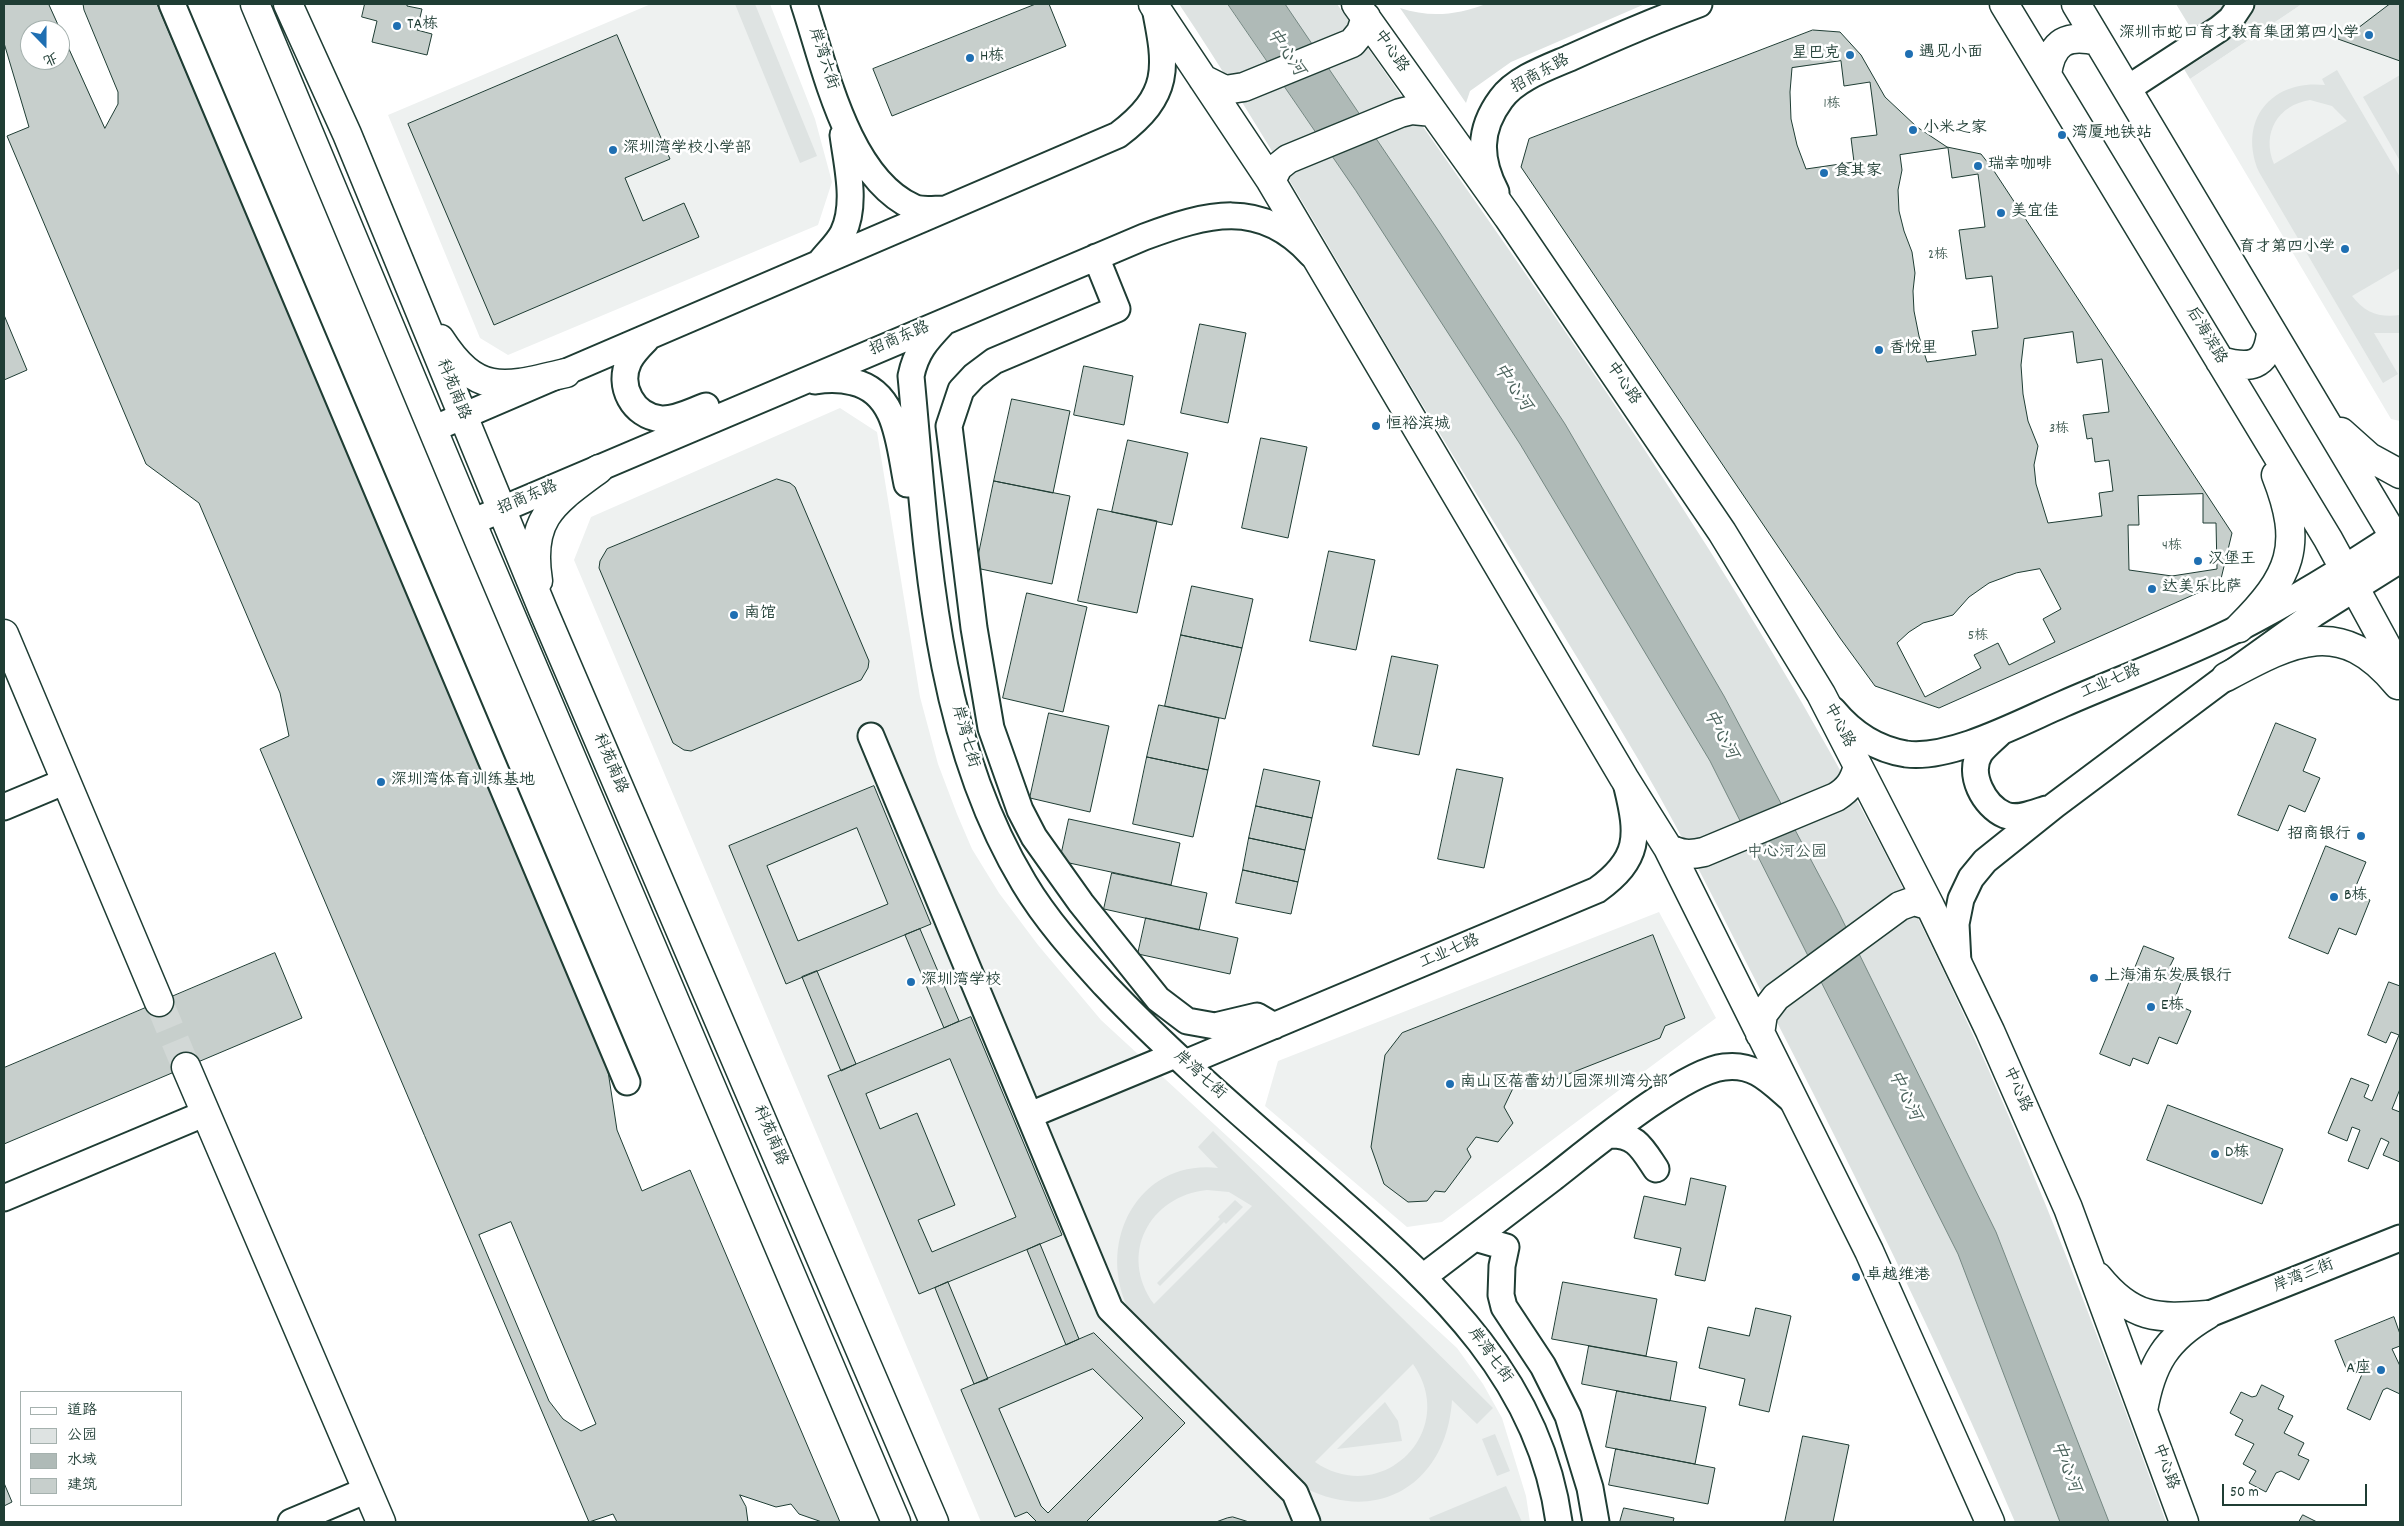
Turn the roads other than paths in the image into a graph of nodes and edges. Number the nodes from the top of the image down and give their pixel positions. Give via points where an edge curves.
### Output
1 (172, 4) edge
2 (255, 4) edge
3 (288, 4) edge
4 (804, 4) edge
5 (1675, 4) edge
6 (1699, 4) edge
7 (2004, 4) edge
8 (2076, 4) edge
9 (2241, 4) edge
10 (1154, 5) edge
11 (1361, 10) edge
12 (1633, 29) junction
13 (2098, 41) junction
14 (2046, 74) junction
15 (1203, 80) junction
16 (2127, 89) junction
17 (1433, 112) junction
18 (840, 115) junction
19 (1271, 181) junction
20 (949, 209) junction
21 (1508, 217) junction
22 (1096, 258) junction
23 (820, 262) junction
24 (1324, 268) junction
25 (418, 304) junction
26 (944, 322) junction
27 (2272, 333) junction
28 (649, 338) junction
29 (2220, 361) junction
30 (566, 373) junction
31 (794, 386) junction
32 (2317, 407) junction
33 (463, 416) junction
34 (2257, 422) junction
35 (433, 429) junction
36 (599, 468) junction
37 (2400, 474) edge
38 (502, 510) junction
39 (472, 522) junction
40 (2399, 544) edge
41 (929, 573) junction
42 (2350, 578) junction
43 (543, 610) junction
44 (2239, 628) junction
45 (4, 636) edge
46 (2400, 671) edge
47 (2226, 677) junction
48 (2400, 688) edge
49 (1821, 694) junction
50 (2003, 730) junction
51 (871, 736) dead end
52 (1858, 766) junction
53 (1624, 778) junction
54 (66, 781) junction
55 (2055, 805) junction
56 (4, 807) edge
57 (1668, 848) junction
58 (1930, 906) junction
59 (1958, 966) junction
60 (159, 1002) tunnel mouth
61 (1274, 1026) junction
62 (1760, 1034) junction
63 (1180, 1059) junction
64 (186, 1067) tunnel mouth
65 (627, 1082) dead end
66 (1793, 1100) junction
67 (206, 1113) junction
68 (1030, 1115) junction
69 (1608, 1135) junction
70 (1656, 1169) dead end
71 (4, 1198) edge
72 (1474, 1238) junction
73 (2400, 1238) edge
74 (2090, 1266) junction
75 (1424, 1277) junction
76 (2207, 1315) junction
77 (2143, 1411) junction
78 (368, 1490) junction
79 (291, 1522) edge
80 (381, 1522) edge
81 (896, 1522) edge
82 (934, 1522) edge
83 (1307, 1522) edge
84 (1559, 1522) edge
85 (1596, 1522) edge
86 (1990, 1522) edge
87 (2184, 1522) edge

1 - 65 street
2 - 35 main road, 科苑南路
3 - 25 main road, 科苑南路
4 - 18 street, 岸湾六街
5 - 12 street
6 - 12 street, 招商东路
7 - 14 main road, 后海滨路
8 - 13 main road
9 - 16 street via 2219,29
10 - 15 main road
10 - 20 street via 1164,52 1162,78 1155,98 1139,119 1118,135
11 - 15 main road via 1361,32 1352,42 1244,87 1224,90
11 - 17 main road, 中心路
12 - 21 street, 招商东路 via 1535,74 1502,98 1489,118 1482,140 1484,161 1492,185
13 - 14 main road via 2085,38 2066,40 2053,51
13 - 16 main road
14 - 29 main road, 后海滨路
15 - 19 main road
16 - 27 main road
17 - 19 main road via 1412,110 1400,113 1288,159 1278,167
17 - 21 main road, 中心路
18 - 20 street via 864,162 889,193 914,208
18 - 23 street via 850,182 849,218 842,235
19 - 24 main road
20 - 23 street
21 - 49 main road, 中心路 via 1722,532
22 - 24 street, 招商东路 via 1187,221 1233,214 1251,217 1280,229 1294,238
22 - 26 street, 招商东路
22 - 61 street via 1117,308 994,361 961,390 949,426 974,628 991,728 1020,810 1034,837 1081,903 1158,999 1187,1021 1215,1026 1257,1016
23 - 28 street
24 - 53 main road
25 - 30 main road via 450,354 465,370 480,379 494,384 517,384
25 - 33 main road, 科苑南路
26 - 31 street, 招商东路
26 - 41 street via 915,357 911,376
27 - 29 main road via 2267,354 2256,362 2246,367
27 - 32 main road
28 - 30 street
28 - 31 street via 629,360 624,382 633,404 650,416 671,418 738,393
29 - 34 main road, 后海滨路
30 - 33 street
31 - 36 street, 招商东路
31 - 41 street via 820,380 843,380 863,384 884,400 898,438 912,512
32 - 37 main road via 2352,444
32 - 40 main road
33 - 35 street
33 - 38 main road, 科苑南路
34 - 42 main road, 后海滨路
34 - 44 main road via 2284,495 2290,521 2290,542 2278,584
35 - 39 main road, 科苑南路
36 - 38 street, 招商东路
36 - 43 main road via 561,497 541,523 536,552
38 - 39 street, 招商东路
38 - 43 main road, 科苑南路
39 - 81 main road, 科苑南路
40 - 42 street, 工业七路
41 - 63 street, 岸湾七街 via 959,726 978,787 1010,859 1025,886 1068,943 1122,1003
42 - 44 street, 工业七路
42 - 46 main road, 后海滨路
42 - 47 street, 工业七路 via 2314,614
43 - 82 main road, 科苑南路
44 - 50 street, 工业七路
45 - 54 main road
47 - 48 main road via 2292,644 2320,639 2346,644 2370,657
47 - 55 street, 工业七路
49 - 50 street, 工业七路 via 1846,725 1865,740 1906,754 1951,750
49 - 52 main road, 中心路
50 - 55 street via 1980,754 1975,771 1979,788 1990,805 2006,815 2026,816
51 - 68 street
52 - 57 main road via 1847,790 1836,797 1704,852 1679,854
52 - 58 main road, 中心路
53 - 57 main road
53 - 61 street, 工业七路 via 1635,838 1630,856 1612,880 1597,890
54 - 56 street
54 - 60 main road
55 - 59 street, 工业七路 via 1985,862 1971,878 1961,899 1956,924
57 - 62 main road
58 - 59 main road, 中心路
58 - 62 main road via 1914,901 1900,906 1776,997 1764,1014
59 - 74 main road, 中心路 via 2068,1208
61 - 63 street, 工业七路
62 - 66 main road
63 - 68 street, 工业七路
63 - 75 street, 岸湾七街
64 - 67 main road
66 - 69 street via 1749,1067 1723,1067 1697,1076
66 - 86 main road via 1869,1252
67 - 71 street
67 - 78 main road
68 - 83 street via 1110,1309 1295,1493
69 - 70 street via 1631,1137
69 - 72 street
72 - 75 street
72 - 85 street via 1506,1247 1501,1295 1504,1307 1542,1366 1568,1416 1590,1488
73 - 76 street, 岸湾三街
74 - 76 main road via 2119,1300 2136,1310 2174,1318
74 - 77 main road, 中心路
75 - 84 street, 岸湾七街 via 1490,1354 1525,1410 1549,1469
76 - 77 main road via 2190,1325 2164,1350 2147,1386
77 - 87 main road, 中心路
78 - 79 street
78 - 80 main road

